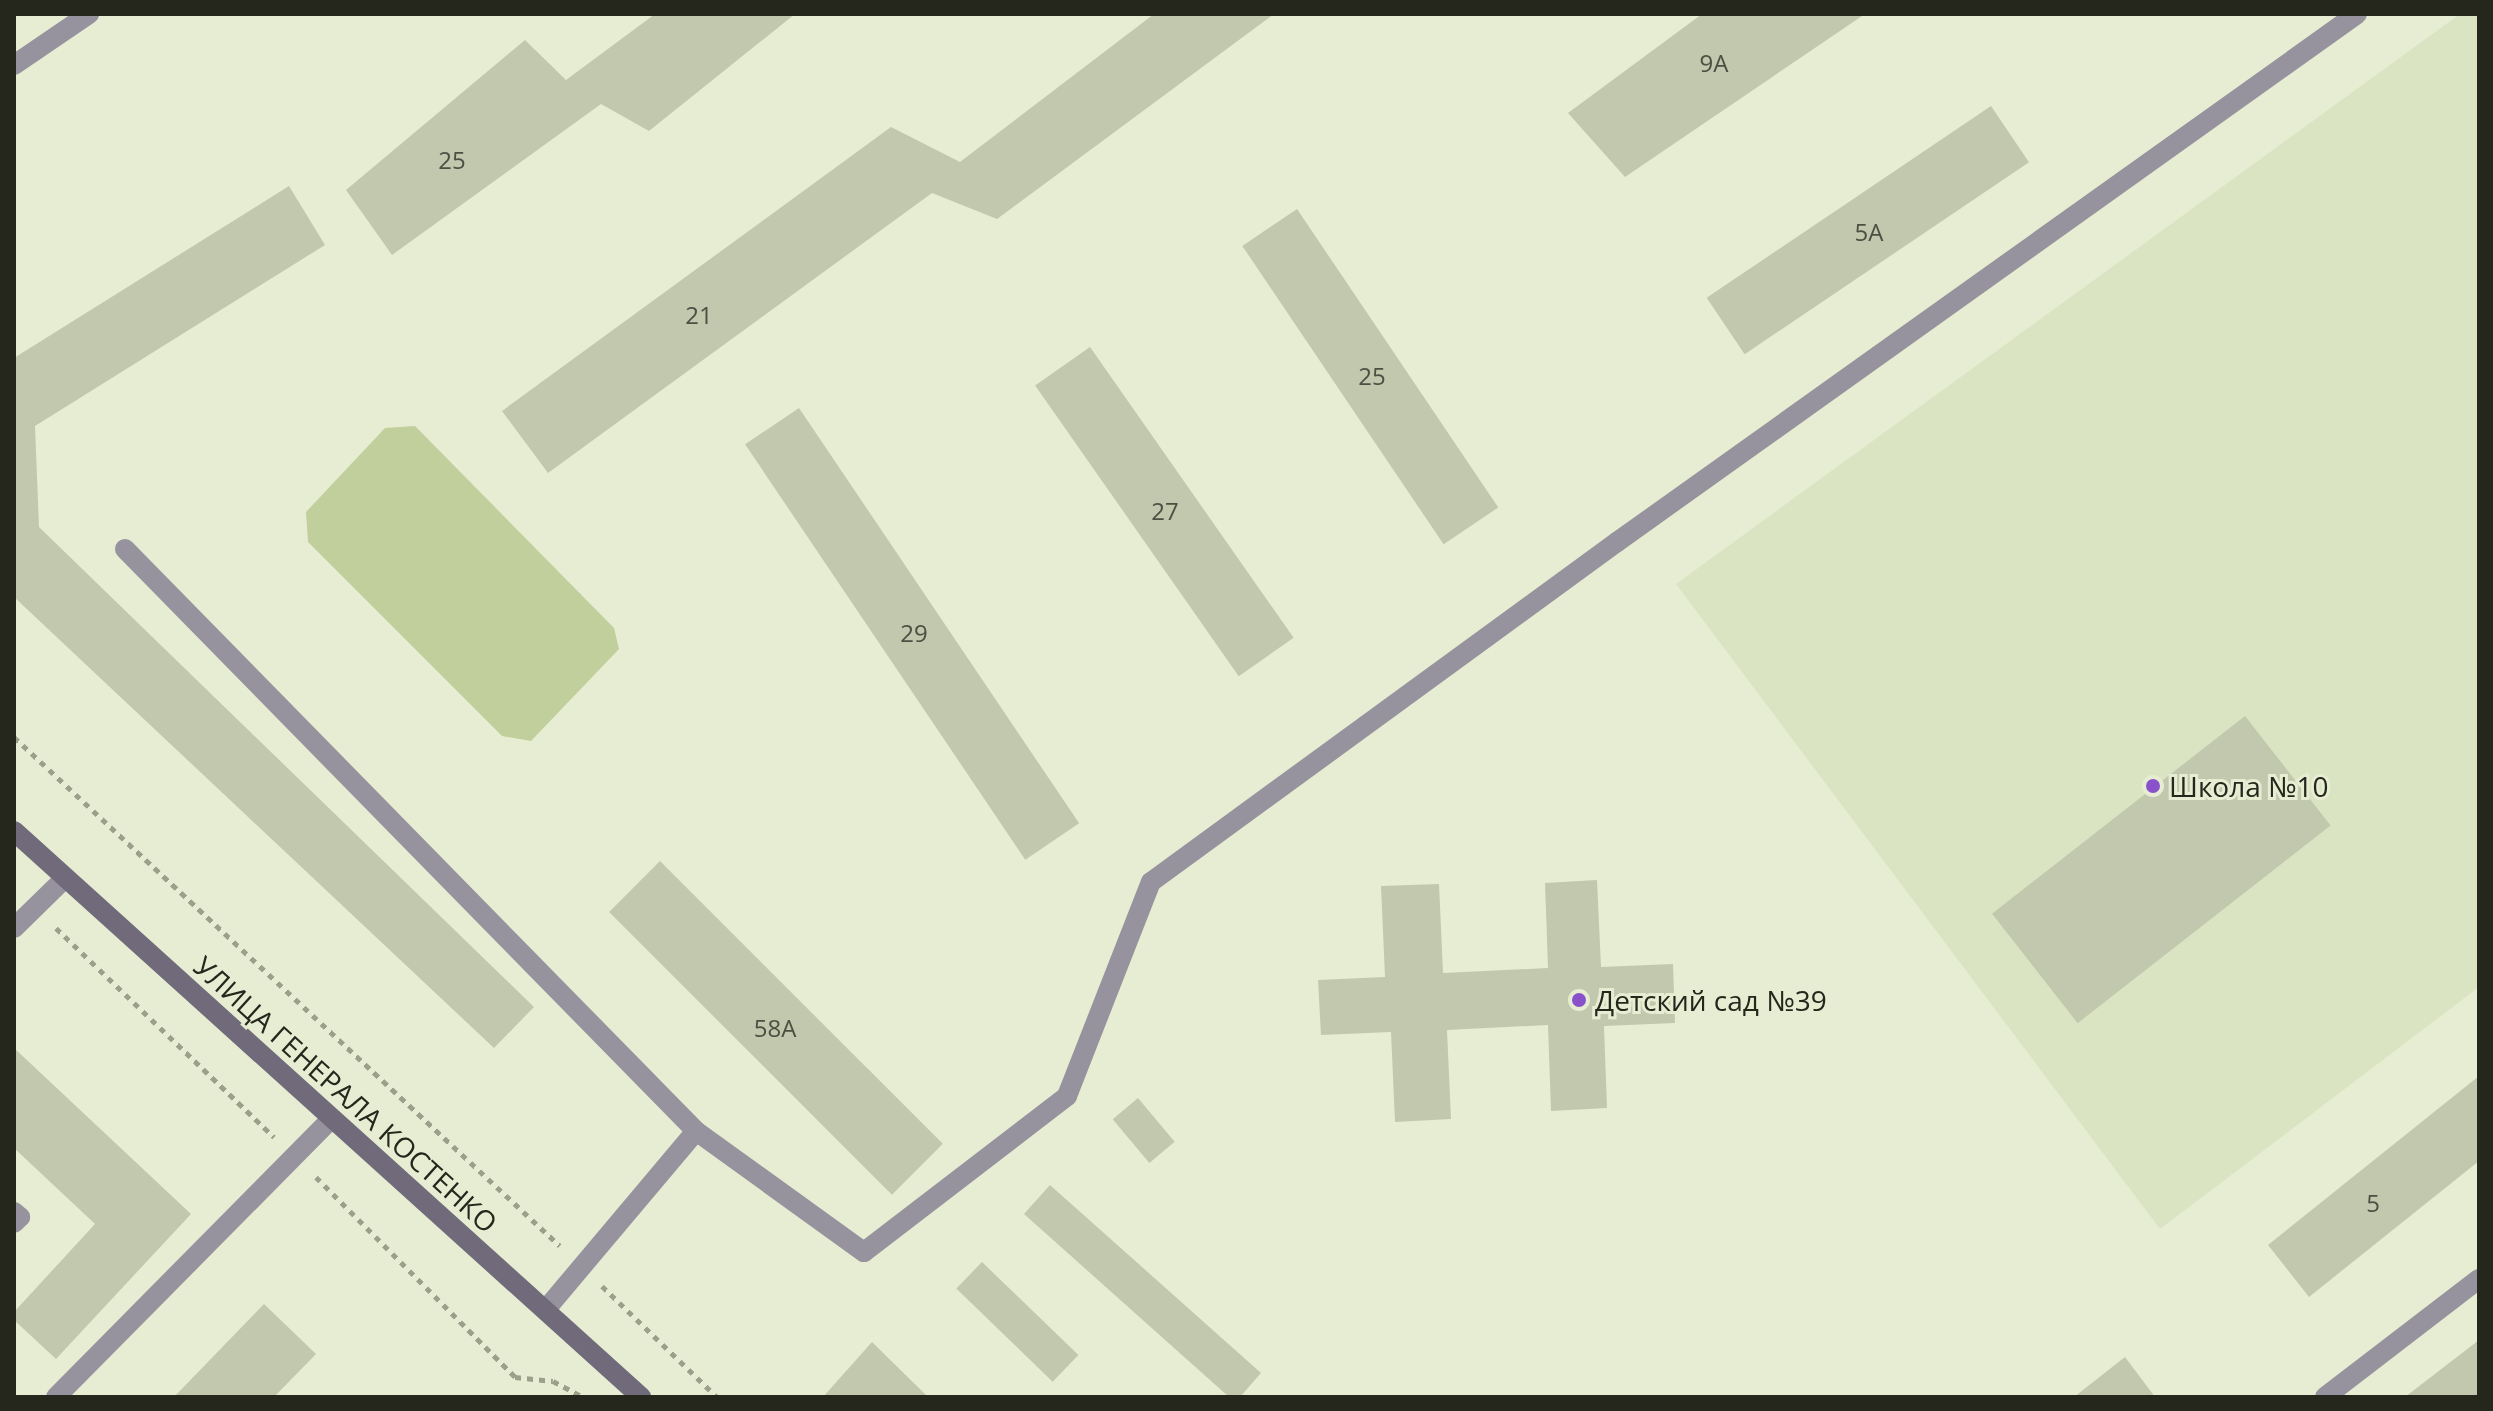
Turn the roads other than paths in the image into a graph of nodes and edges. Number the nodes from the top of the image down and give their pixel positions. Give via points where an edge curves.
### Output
1 (89, 14) edge
2 (2357, 14) edge
3 (14, 65) edge
4 (125, 549) dead end
5 (14, 831) edge
6 (65, 878) junction
7 (14, 928) edge
8 (330, 1120) junction
9 (696, 1131) junction
10 (14, 1212) edge
11 (14, 1223) edge
12 (2479, 1279) edge
13 (547, 1308) junction
14 (56, 1397) edge
15 (641, 1397) edge
16 (2325, 1397) edge

1 - 3 street
2 - 9 street via 1151,882 1067,1096 864,1252
4 - 9 street
5 - 6 main road, УЛИЦА ГЕНЕРАЛА КОСТЕНКО
6 - 7 street
6 - 8 main road, УЛИЦА ГЕНЕРАЛА КОСТЕНКО
8 - 13 main road, УЛИЦА ГЕНЕРАЛА КОСТЕНКО
8 - 14 street
9 - 13 street
10 - 11 street via 20,1217
12 - 16 street
13 - 15 main road, УЛИЦА ГЕНЕРАЛА КОСТЕНКО

